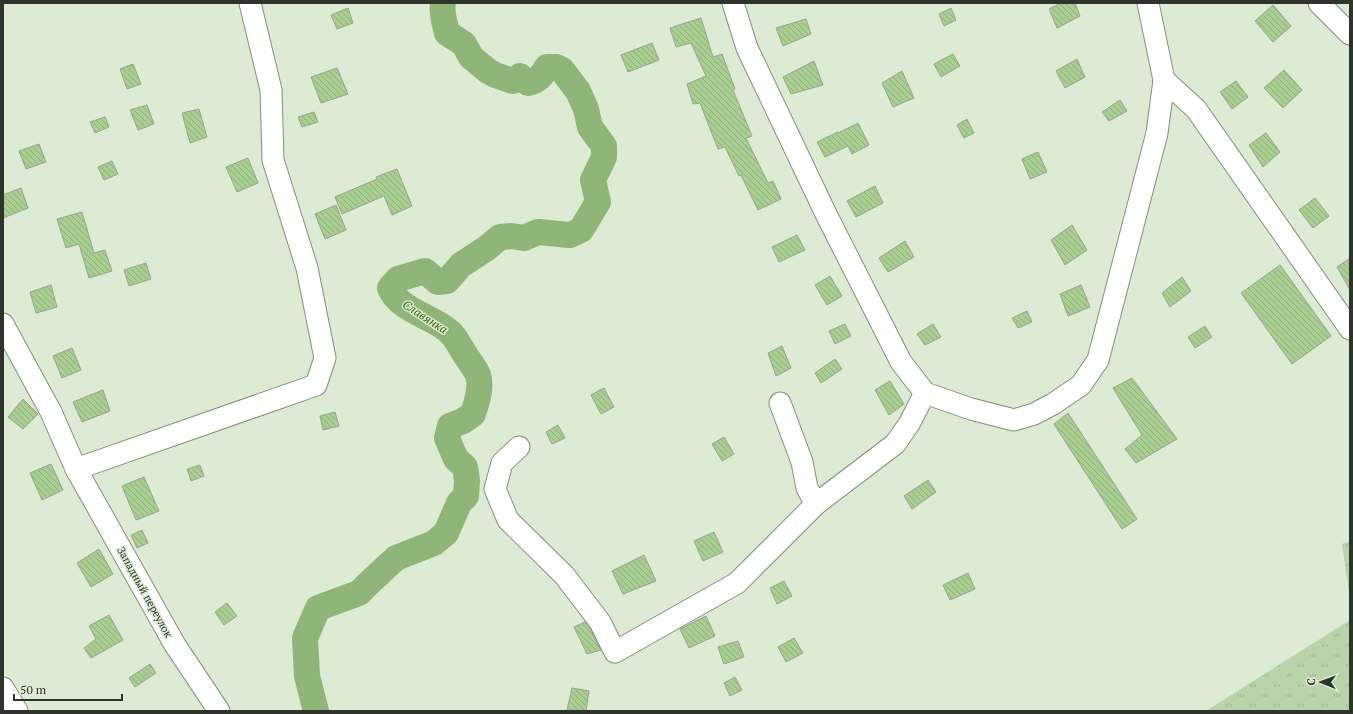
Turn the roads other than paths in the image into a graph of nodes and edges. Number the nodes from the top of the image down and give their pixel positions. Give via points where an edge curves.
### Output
1 (250, 3) edge
2 (733, 3) edge
3 (1148, 3) edge
4 (1319, 3) edge
5 (1350, 34) edge
6 (1164, 80) junction
7 (3, 324) edge
8 (1350, 330) edge
9 (925, 393) junction
10 (780, 403) dead end
11 (519, 447) dead end
12 (76, 469) junction
13 (816, 504) junction
14 (3, 688) edge
15 (17, 711) edge
16 (219, 711) edge

1 - 12 street via 271,90 273,160 307,268 325,358 316,385
2 - 9 street via 747,48 826,214 901,362
3 - 6 street
4 - 5 street
6 - 8 street via 1196,109
6 - 9 street via 1157,133 1098,360 1080,385 1053,404 1034,414 1014,420
7 - 12 street, Западный переулок via 51,412
9 - 13 street via 895,444
10 - 13 street via 802,462 807,488
11 - 13 street via 502,463 494,489 508,520 564,575 600,622 615,652 737,583
12 - 16 street, Западный переулок via 175,645
14 - 15 street

